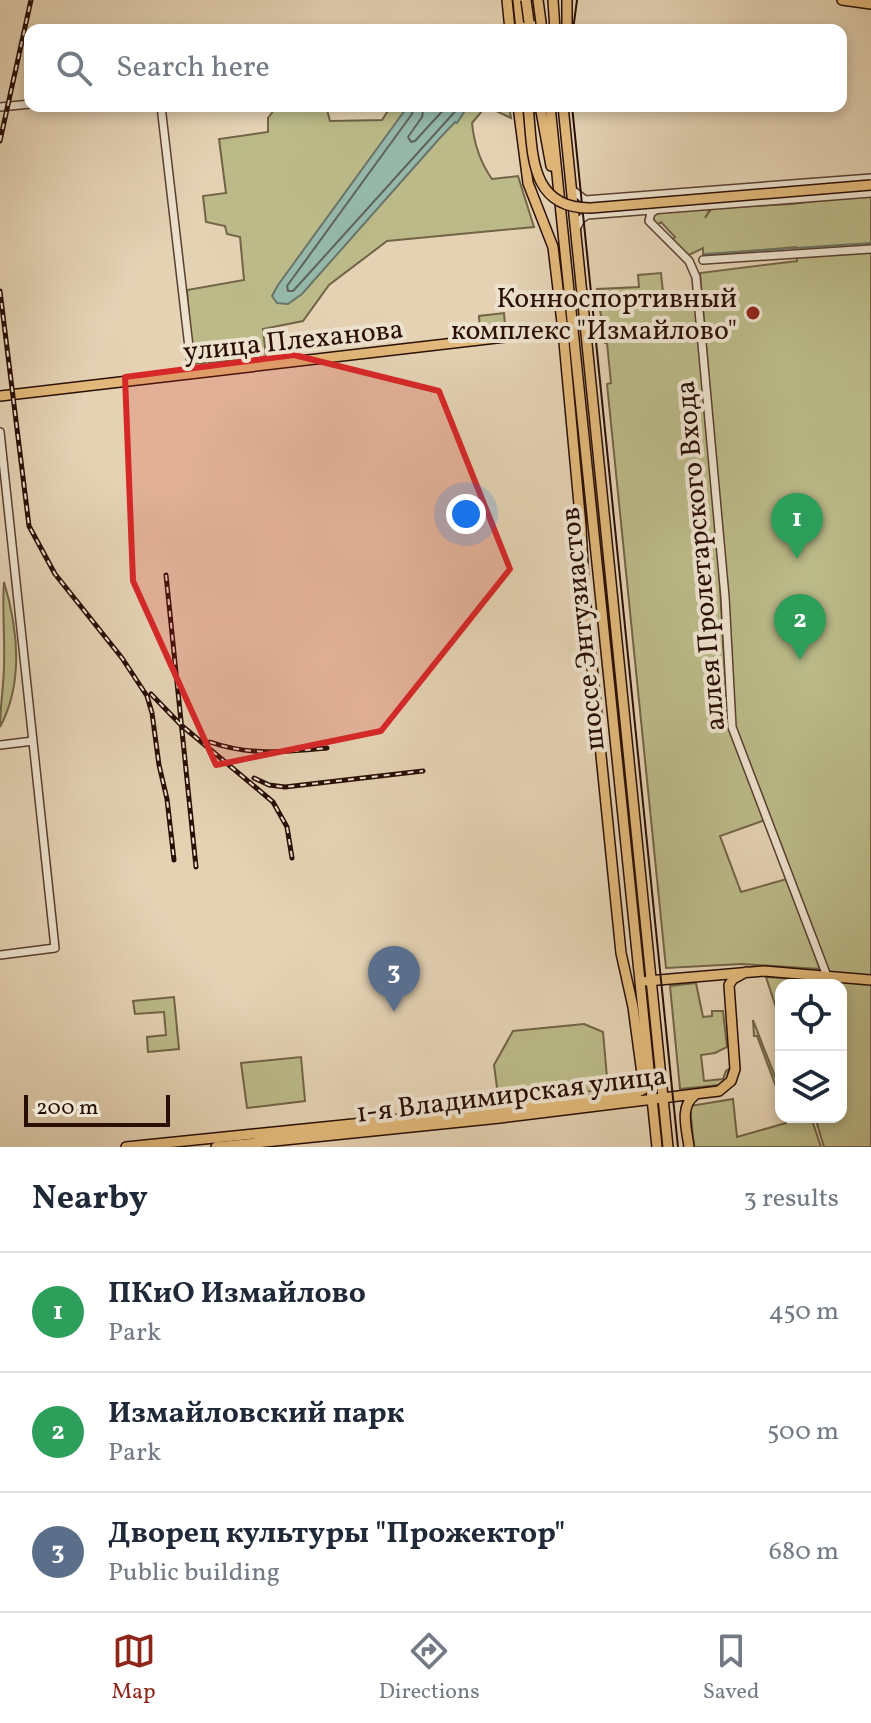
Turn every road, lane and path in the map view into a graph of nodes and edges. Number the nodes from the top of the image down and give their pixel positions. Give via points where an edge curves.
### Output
1 (507, 0) edge
2 (518, 0) edge
3 (526, 0) edge
4 (538, 0) edge
5 (553, 0) edge
6 (842, 0) edge
7 (567, 1) edge
8 (871, 4) edge
9 (509, 24) edge
10 (524, 24) edge
11 (525, 24) edge
12 (541, 24) edge
13 (555, 24) edge
14 (567, 24) edge
15 (24, 105) edge
16 (0, 107) edge
17 (162, 112) edge
18 (519, 112) edge
19 (529, 112) edge
20 (541, 112) edge
21 (551, 112) edge
22 (564, 112) edge
23 (871, 178) edge
24 (823, 182) junction
25 (871, 185) edge
26 (571, 189) junction
27 (735, 189) junction
28 (871, 193) edge
29 (559, 197) junction
30 (826, 197) junction
31 (736, 203) junction
32 (656, 210) junction
33 (575, 231) junction
34 (871, 249) edge
35 (689, 261) junction
36 (561, 312) junction
37 (583, 316) junction
38 (551, 332) junction
39 (566, 337) junction
40 (192, 373) junction
41 (0, 396) edge
42 (0, 432) edge
43 (573, 443) junction
44 (591, 502) junction
45 (33, 741) junction
46 (0, 745) edge
47 (618, 921) junction
48 (0, 955) edge
49 (638, 963) junction
50 (746, 972) junction
51 (707, 975) junction
52 (827, 976) junction
53 (871, 980) edge
54 (646, 981) junction
55 (630, 987) junction
56 (729, 1007) junction
57 (696, 1094) junction
58 (658, 1098) junction
59 (152, 1145) edge
60 (126, 1147) edge
61 (216, 1147) edge
62 (657, 1147) edge
63 (668, 1147) edge
64 (689, 1147) edge

1 - 9 main road
2 - 10 main road
3 - 11 main road, bridge
4 - 12 main road
5 - 13 main road
6 - 8 main road
7 - 14 main road
15 - 16 street
17 - 40 street
18 - 36 main road via 532,194 553,247
19 - 25 main road, bridge via 537,177 568,206
20 - 29 main road
21 - 29 main road, шоссе Энтузиастов
22 - 26 main road, шоссе Энтузиастов
23 - 24 street
24 - 27 street
24 - 30 street via 818,193
26 - 27 street via 585,200
26 - 33 main road, шоссе Энтузиастов
27 - 31 street via 742,195
28 - 30 street
29 - 39 main road, шоссе Энтузиастов
30 - 31 street
31 - 32 street
32 - 33 street via 587,215
32 - 35 street via 649,221
33 - 37 main road, шоссе Энтузиастов
34 - 35 street
35 - 52 street, аллея Пролетарского Входа via 696,277 732,727
36 - 38 main road
36 - 39 main road
37 - 39 main road
37 - 54 main road, шоссе Энтузиастов
38 - 39 main road, улица Плеханова
38 - 39 main road
38 - 40 main road, улица Плеханова
39 - 43 main road
39 - 44 main road, шоссе Энтузиастов
40 - 41 main road, улица Плеханова
42 - 45 street
43 - 44 main road
43 - 47 main road
44 - 49 main road, шоссе Энтузиастов
45 - 46 street
45 - 48 street via 55,948
47 - 49 main road
47 - 55 main road
49 - 54 main road, шоссе Энтузиастов
50 - 51 main road
50 - 52 main road
50 - 56 main road via 729,985
51 - 54 main road
51 - 56 main road, 1-я Владимирская улица via 723,984
52 - 53 main road
54 - 55 main road
54 - 58 main road, шоссе Энтузиастов
55 - 59 main road, 1-я Владимирская улица via 644,1089 632,1095
56 - 57 main road, 1-я Владимирская улица via 734,1077 725,1089
57 - 58 main road, 1-я Владимирская улица
57 - 64 main road via 685,1109
58 - 61 main road, 1-я Владимирская улица
58 - 62 main road, шоссе Энтузиастов
58 - 63 main road, шоссе Энтузиастов
59 - 60 main road, 1-я Владимирская улица

